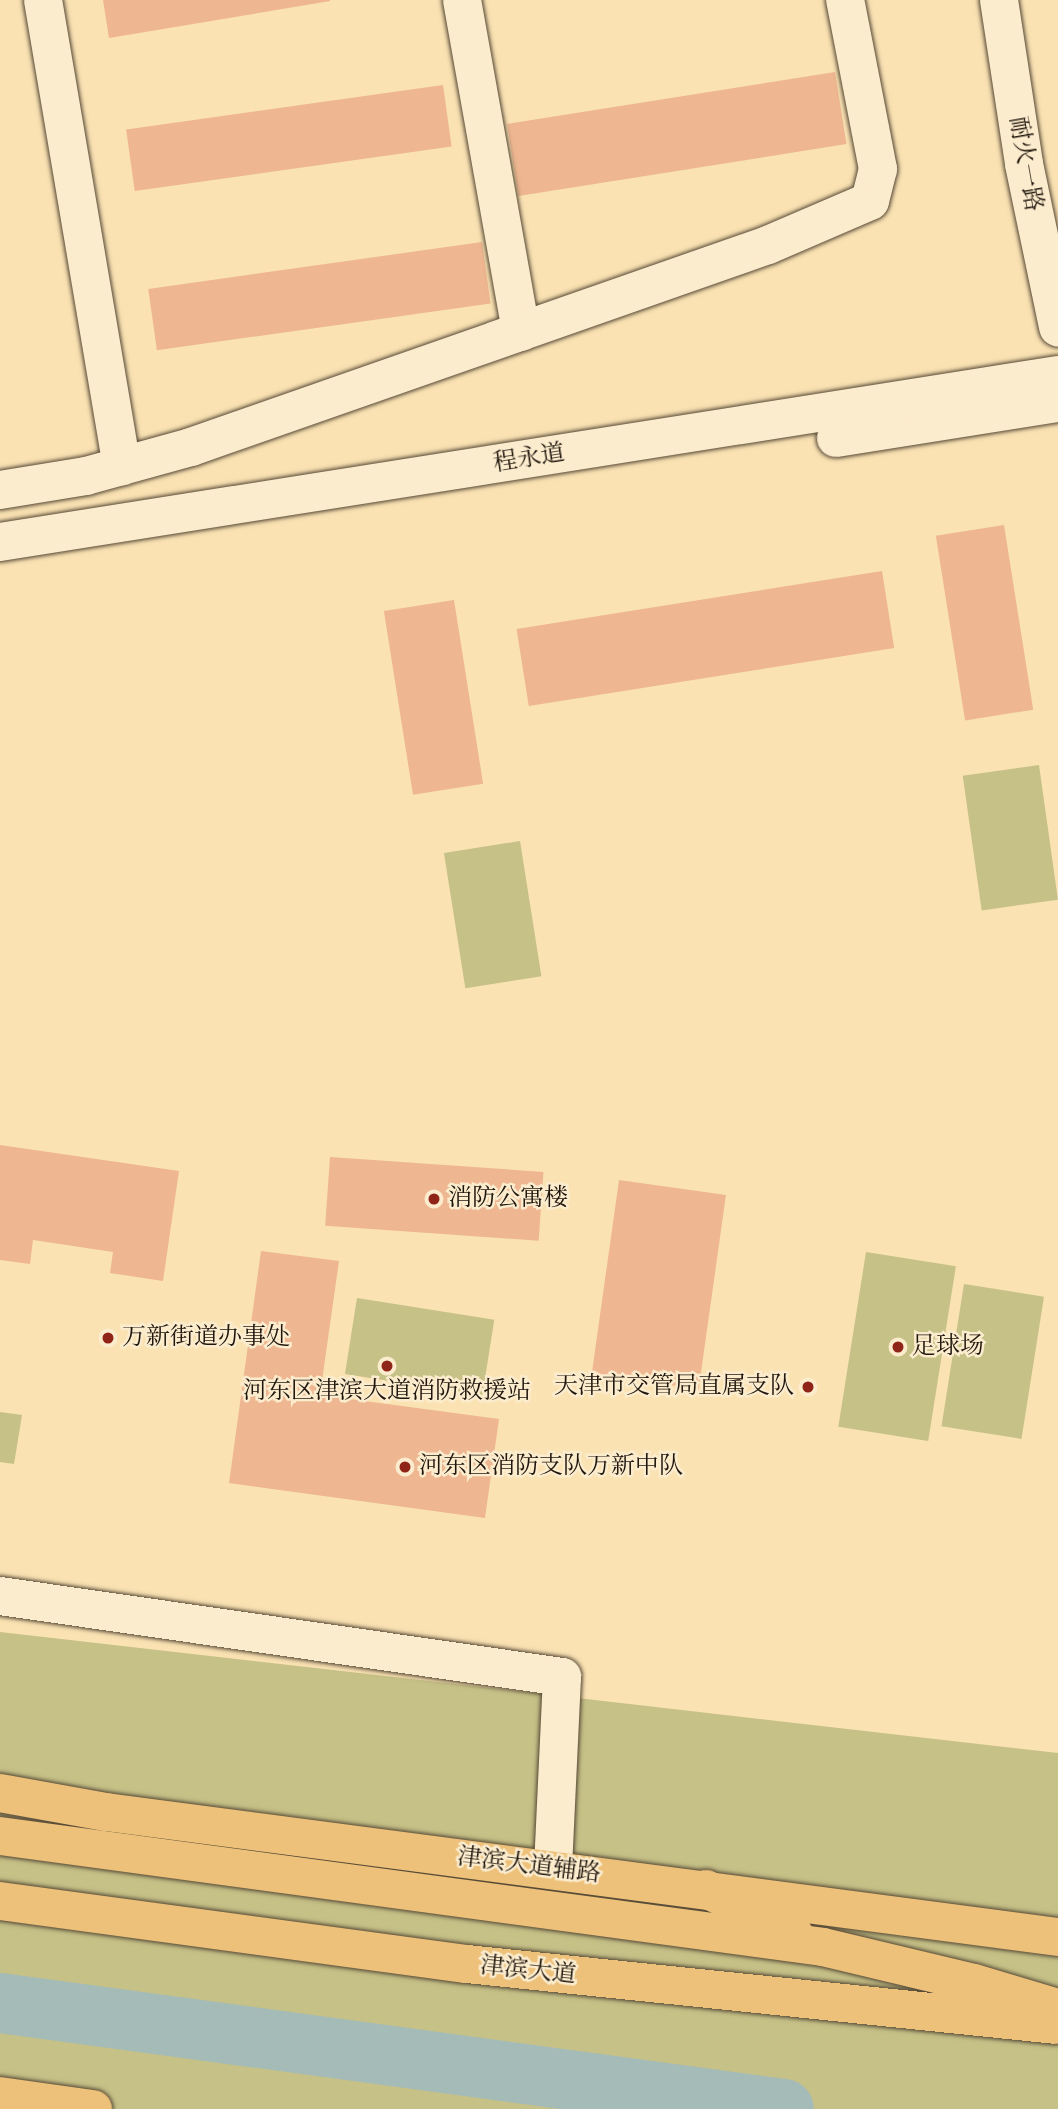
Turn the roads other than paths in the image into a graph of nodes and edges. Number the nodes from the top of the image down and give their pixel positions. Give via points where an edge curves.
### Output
1 (43, 0) edge
2 (462, 0) edge
3 (845, 0) edge
4 (999, 0) edge
5 (1058, 327) edge
6 (521, 332) junction
7 (1058, 376) edge
8 (1058, 403) edge
9 (122, 466) junction
10 (0, 490) edge
11 (0, 542) edge
12 (0, 567) edge
13 (0, 1596) edge
14 (0, 1793) edge
15 (0, 1836) edge
16 (553, 1869) junction
17 (706, 1889) junction
18 (0, 1901) edge
19 (1058, 1937) edge
20 (823, 1947) junction
21 (1058, 2008) edge
22 (1058, 2026) edge
23 (0, 2096) edge
24 (93, 2109) edge

1 - 9 street
2 - 6 street
3 - 6 street via 877,169 870,201 768,245
4 - 5 street, 耐火一路 via 1024,164
6 - 9 street via 191,447
7 - 11 street, 程永道
8 - 12 street, 程永道
9 - 10 street
13 - 16 street via 562,1677
14 - 16 main road, 津滨大道辅路 via 106,1812
15 - 20 main road
16 - 17 main road, 津滨大道辅路
17 - 19 main road, 津滨大道辅路
17 - 20 main road
18 - 22 main road, 津滨大道 via 467,1964
20 - 21 main road
23 - 24 main road

